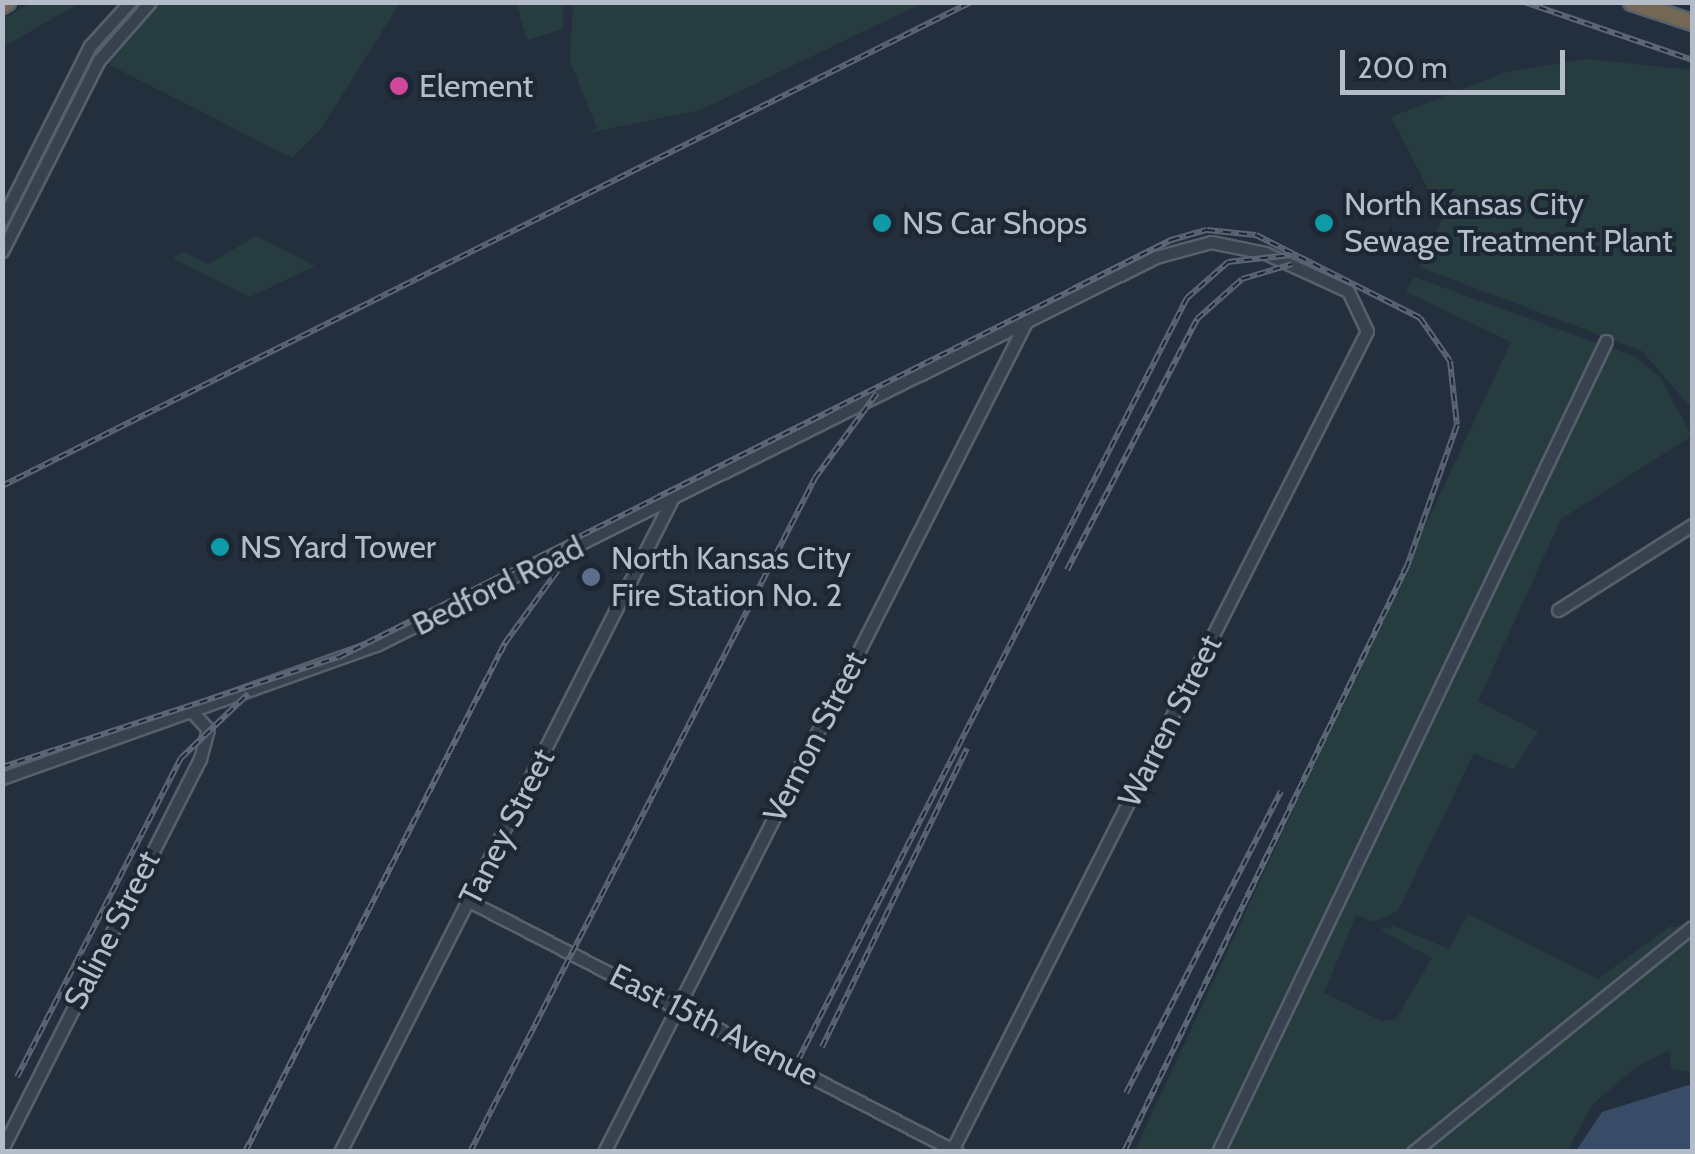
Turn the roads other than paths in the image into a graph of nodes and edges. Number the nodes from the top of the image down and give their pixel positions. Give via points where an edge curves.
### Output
1 (130, 2) edge
2 (150, 2) edge
3 (1632, 2) edge
4 (1692, 22) edge
5 (2, 220) edge
6 (2, 251) edge
7 (1348, 292) joint
8 (1026, 322) junction
9 (1606, 342) dead end
10 (671, 501) junction
11 (1692, 525) edge
12 (1558, 610) dead end
13 (194, 714) junction
14 (2, 778) edge
15 (469, 901) junction
16 (1692, 928) edge
17 (678, 1008) junction
18 (2, 1149) edge
19 (954, 1151) edge
20 (340, 1152) edge
21 (604, 1152) edge
22 (1218, 1152) edge
23 (1413, 1152) edge

1 - 5 street via 90,46
2 - 6 street via 99,60
3 - 4 highway
7 - 8 street, Bedford Road via 1243,245 1190,244
7 - 19 street, Warren Street via 1366,331
8 - 10 street, Bedford Road
8 - 17 street, Vernon Street
9 - 22 street
10 - 13 street, Bedford Road via 376,645
10 - 15 street, Taney Street
11 - 12 street
13 - 14 street, Bedford Road
13 - 18 street, Saline Street via 208,729 200,758
15 - 17 street, East 15th Avenue
15 - 20 street, Taney Street
16 - 23 street
17 - 19 street, East 15th Avenue
17 - 21 street, Vernon Street

